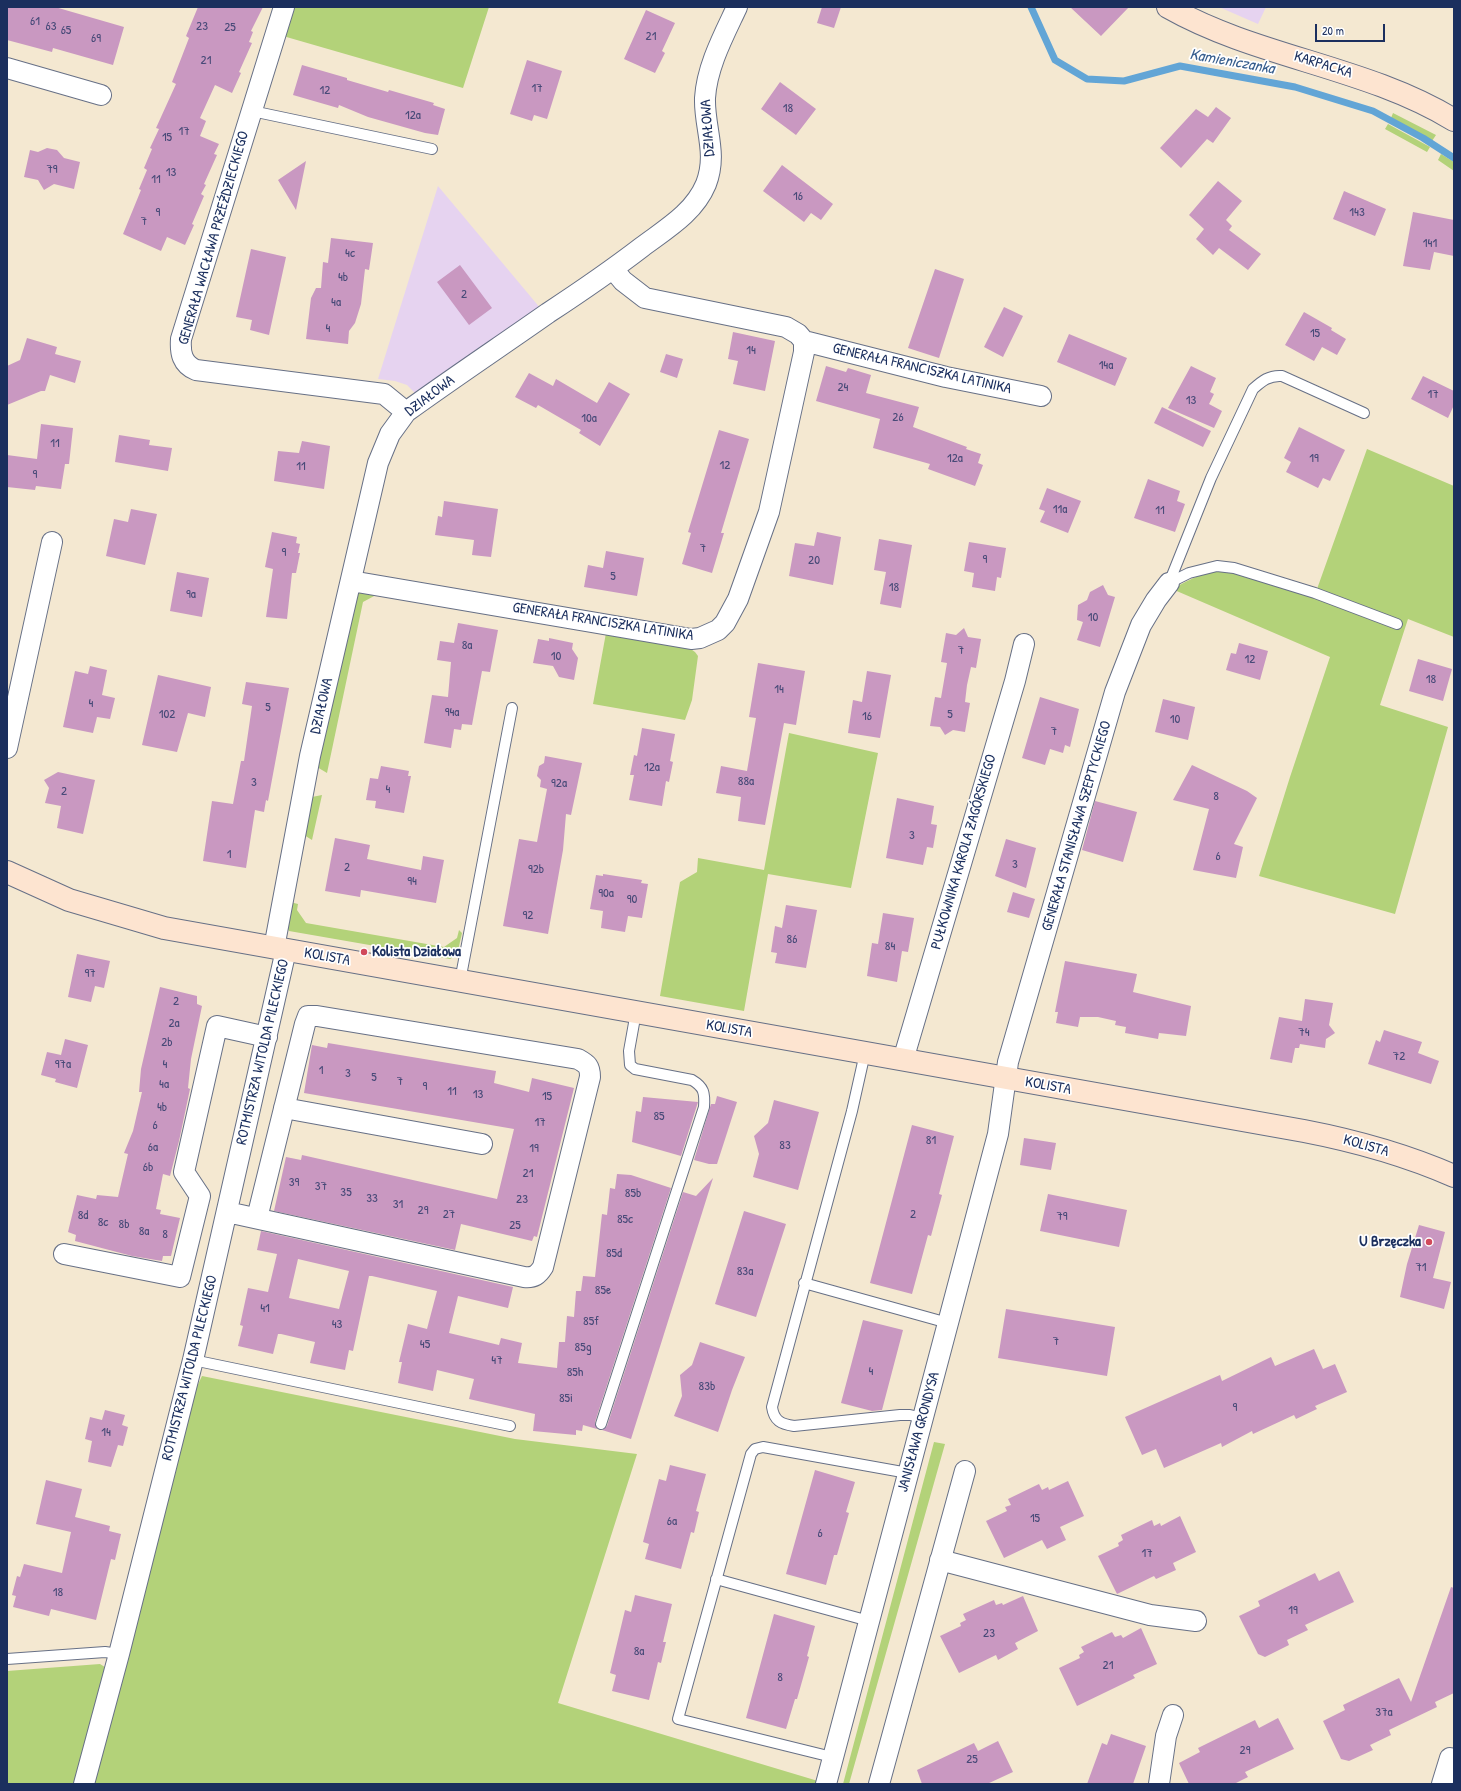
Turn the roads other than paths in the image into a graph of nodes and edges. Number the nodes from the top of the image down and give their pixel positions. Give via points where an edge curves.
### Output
1 (284, 7) edge
2 (737, 7) edge
3 (1168, 7) edge
4 (7, 68) edge
5 (101, 95) dead end
6 (252, 111) junction
7 (1454, 120) edge
8 (432, 149) dead end
9 (613, 269) junction
10 (804, 341) junction
11 (1040, 396) dead end
12 (406, 412) junction
13 (1364, 413) dead end
14 (52, 542) dead end
15 (351, 581) junction
16 (1169, 583) junction
17 (1397, 624) dead end
18 (1024, 644) dead end
19 (512, 708) dead end
20 (7, 748) edge
21 (7, 872) edge
22 (280, 949) junction
23 (460, 981) junction
24 (636, 1012) junction
25 (267, 1037) junction
26 (865, 1053) junction
27 (903, 1060) junction
28 (1006, 1078) junction
29 (284, 1108) junction
30 (482, 1144) dead end
31 (1454, 1176) edge
32 (227, 1212) junction
33 (257, 1218) junction
34 (64, 1254) dead end
35 (804, 1283) junction
36 (948, 1323) junction
37 (193, 1360) junction
38 (923, 1418) junction
39 (601, 1424) dead end
40 (510, 1426) dead end
41 (965, 1471) dead end
42 (908, 1473) junction
43 (940, 1560) junction
44 (716, 1579) junction
45 (869, 1621) junction
46 (1196, 1621) dead end
47 (119, 1654) junction
48 (7, 1659) edge
49 (1173, 1715) dead end
50 (832, 1757) junction
51 (1450, 1758) dead end
52 (84, 1784) edge
53 (826, 1784) edge
54 (879, 1784) edge
55 (1159, 1784) edge
56 (1442, 1784) edge

1 - 6 street, GENERAŁA WACŁAWA PRZEŹDZIECKIEGO
2 - 9 street, DZIAŁOWA via 708,77 705,113 711,156 710,171 705,185 690,209 680,219
3 - 7 street, KARPACKA via 1242,40 1376,82
4 - 5 street
6 - 8 lane
6 - 12 street, GENERAŁA WACŁAWA PRZEŹDZIECKIEGO via 181,340 180,350 183,359 188,367 196,370 384,394
9 - 10 street, GENERAŁA FRANCISZKA LATINIKA via 623,281 645,298 786,327
9 - 12 street, DZIAŁOWA
10 - 11 street, GENERAŁA FRANCISZKA LATINIKA via 946,377
10 - 15 street, GENERAŁA FRANCISZKA LATINIKA via 804,352 769,512 738,599 725,624 711,635 691,639
12 - 15 street, DZIAŁOWA via 390,434 378,463
13 - 16 lane via 1282,376 1274,375 1261,382 1253,389 1211,478
14 - 20 street
15 - 22 street, DZIAŁOWA via 310,756
16 - 17 lane via 1189,573 1217,566 1234,568 1315,593
16 - 28 street, GENERAŁA STANISŁAWA SZEPTYCKIEGO via 1141,625 1115,692 1008,1062
18 - 27 street, PUŁKOWNIKA KAROLA ZAGÓRSKIEGO
19 - 23 lane
21 - 22 street, KOLISTA via 69,900 164,928
22 - 23 street, KOLISTA
22 - 25 street, ROTMISTRZA WITOLDA PILECKIEGO
23 - 24 street, KOLISTA
24 - 26 street, KOLISTA
24 - 39 lane via 629,1051 630,1065 635,1069 692,1080 700,1085 704,1093 704,1107
25 - 32 street, ROTMISTRZA WITOLDA PILECKIEGO
25 - 34 street via 217,1026 184,1172 200,1196 180,1277
26 - 27 street, KOLISTA
26 - 35 lane via 852,1111
27 - 28 street, KOLISTA
28 - 31 street, KOLISTA via 1334,1137 1390,1152
28 - 36 street, JANISŁAWA GRONDYSA via 998,1134
29 - 30 street
29 - 33 street
29 - 33 street via 308,1016 578,1059 590,1068 543,1267 539,1274 531,1278
32 - 33 street
32 - 37 street, ROTMISTRZA WITOLDA PILECKIEGO
35 - 36 lane
35 - 38 lane via 772,1407 776,1421 794,1426 900,1415
36 - 38 street, JANISŁAWA GRONDYSA
37 - 40 lane
37 - 47 street, ROTMISTRZA WITOLDA PILECKIEGO
38 - 42 street, JANISŁAWA GRONDYSA
41 - 43 street
42 - 44 lane via 763,1447 755,1449 751,1454
42 - 45 street, JANISŁAWA GRONDYSA
43 - 46 street via 1150,1615
43 - 54 street
44 - 45 lane
44 - 50 lane via 678,1719
45 - 50 street, JANISŁAWA GRONDYSA
47 - 48 lane via 104,1652
47 - 52 street, ROTMISTRZA WITOLDA PILECKIEGO
49 - 55 street via 1166,1736
50 - 53 street, JANISŁAWA GRONDYSA
51 - 56 street

